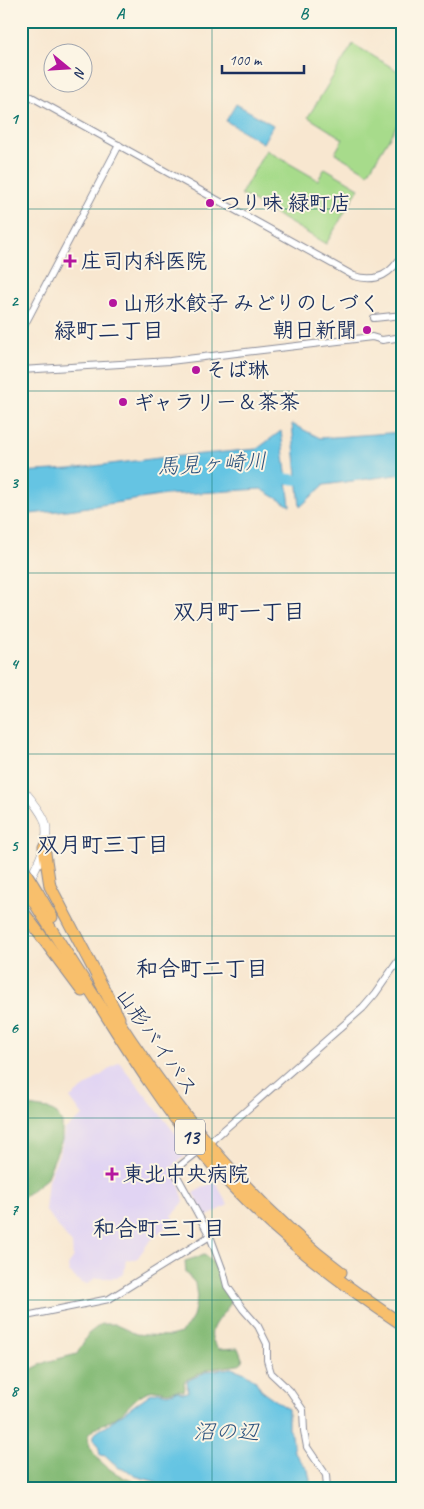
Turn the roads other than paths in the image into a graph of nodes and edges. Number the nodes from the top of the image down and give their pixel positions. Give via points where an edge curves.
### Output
1 (21, 91) edge
2 (119, 145) junction
3 (403, 254) edge
4 (403, 315) edge
5 (374, 318) dead end
6 (21, 325) edge
7 (403, 337) edge
8 (21, 370) edge
9 (21, 787) edge
10 (44, 847) junction
11 (22, 872) edge
12 (30, 896) edge
13 (21, 909) edge
14 (403, 954) edge
15 (130, 1046) junction
16 (204, 1147) junction
17 (210, 1236) junction
18 (403, 1316) edge
19 (21, 1318) edge
20 (403, 1325) edge
21 (327, 1488) edge

1 - 2 street
2 - 3 street via 354,276 369,279 387,274
2 - 6 street via 25,324
4 - 5 street
7 - 8 street via 382,340 372,337 170,360
9 - 10 street via 45,820
10 - 12 street
10 - 15 highway via 50,886
11 - 12 highway, 山形バイパス / 13, bridge
12 - 15 highway, 山形バイパス / 13
13 - 15 highway
14 - 16 street via 363,1008
15 - 16 highway, 山形バイパス / 13 via 167,1091
16 - 17 street via 176,1169
16 - 18 highway, 山形バイパス / 13 via 331,1265
16 - 20 highway, 山形バイパス / 13 via 265,1219 327,1272
17 - 19 street via 109,1299
17 - 21 street via 227,1286 258,1326 267,1344 271,1373 290,1391 303,1410 308,1447 326,1475

